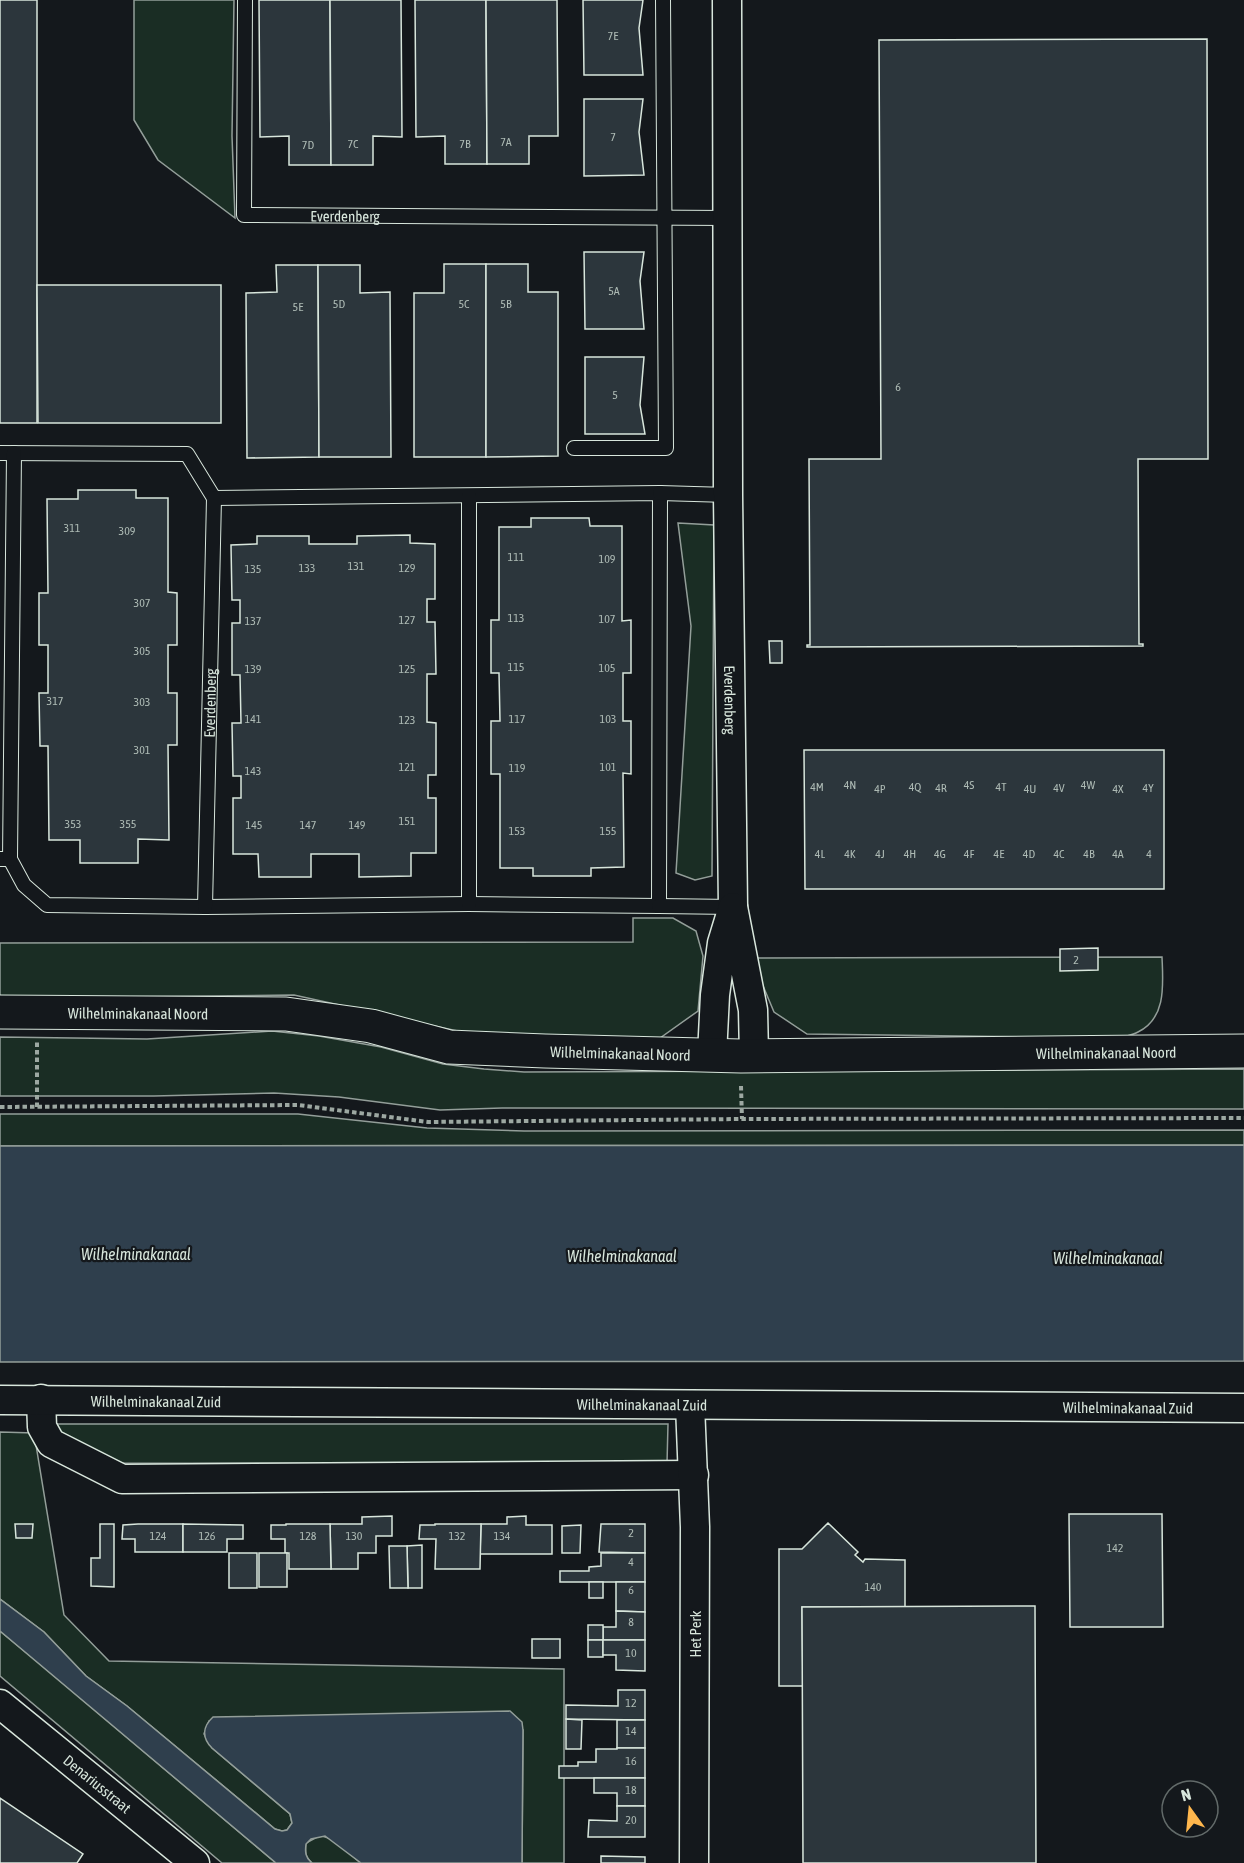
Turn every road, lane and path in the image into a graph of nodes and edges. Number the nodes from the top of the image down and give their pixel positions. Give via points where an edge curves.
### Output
1 (245, 0) edge
2 (663, 0) edge
3 (727, 0) edge
4 (664, 218) junction
5 (728, 218) junction
6 (574, 448) dead end
7 (7, 453) edge
8 (660, 494) junction
9 (728, 495) junction
10 (468, 496) junction
11 (214, 498) junction
12 (5, 859) edge
13 (469, 904) junction
14 (659, 906) junction
15 (206, 907) junction
16 (733, 907) junction
17 (0, 1012) edge
18 (37, 1012) junction
19 (1244, 1051) edge
20 (712, 1055) junction
21 (754, 1055) junction
22 (0, 1107) edge
23 (37, 1107) junction
24 (1244, 1118) edge
25 (41, 1399) junction
26 (0, 1400) edge
27 (690, 1405) junction
28 (1244, 1408) edge
29 (693, 1475) junction
30 (0, 1704) edge
31 (195, 1863) edge
32 (694, 1863) edge

1 - 4 lane, Everdenberg via 244,215
2 - 4 lane
3 - 5 street, Everdenberg
4 - 5 lane, Everdenberg
4 - 6 lane via 666,448
5 - 9 street, Everdenberg
7 - 11 lane via 187,454
7 - 12 lane
8 - 9 lane
8 - 10 lane
8 - 14 lane
9 - 16 street, Everdenberg
10 - 11 lane
10 - 13 lane
11 - 15 lane, Everdenberg
12 - 15 lane via 24,885 47,905
13 - 14 lane
13 - 15 lane
14 - 16 lane
16 - 20 street, Everdenberg via 722,944
16 - 21 street, Everdenberg via 753,1010
17 - 18 street, Wilhelminakanaal Noord
18 - 20 street, Wilhelminakanaal Noord via 286,1014 370,1026 449,1047
18 - 23 path
19 - 21 street, Wilhelminakanaal Noord
20 - 21 street, Wilhelminakanaal Noord
22 - 23 path
23 - 24 path via 298,1105 439,1123
25 - 26 street, Wilhelminakanaal Zuid
25 - 27 street, Wilhelminakanaal Zuid
25 - 29 street via 42,1427 51,1443 122,1479
27 - 28 street, Wilhelminakanaal Zuid
27 - 29 street, Het Perk
29 - 32 street, Het Perk
30 - 31 street, Denariusstraat

